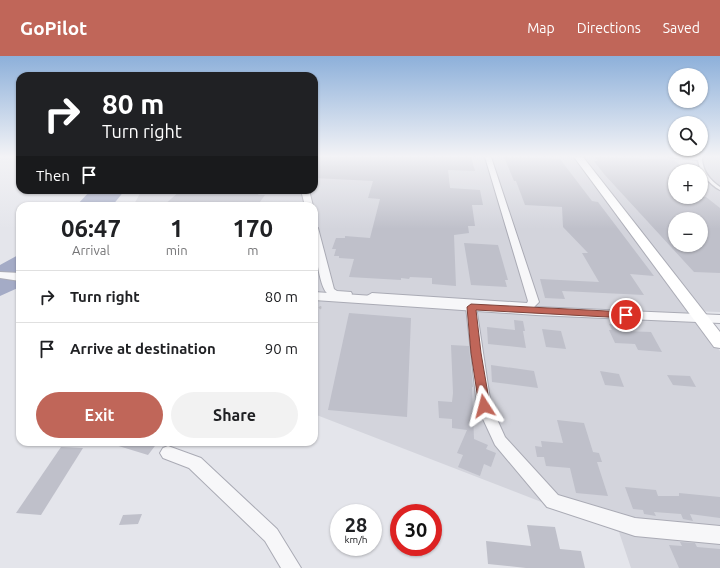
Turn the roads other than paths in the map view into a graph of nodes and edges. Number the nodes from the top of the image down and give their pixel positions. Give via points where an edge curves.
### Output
1 (496, 181) edge
2 (596, 181) edge
3 (711, 181) edge
4 (720, 188) edge
5 (318, 245) edge
6 (0, 275) edge
7 (16, 277) edge
8 (318, 296) edge
9 (471, 307) junction
10 (702, 318) junction
11 (720, 319) edge
12 (720, 343) edge
13 (168, 453) dead end
14 (720, 535) edge
15 (292, 568) edge

1 - 5 street via 534,302 528,306 334,294 329,290
2 - 10 main road
3 - 4 lane
6 - 7 street
8 - 9 street
9 - 10 street
9 - 14 street via 484,406 500,441 553,501 635,528
10 - 11 street
10 - 12 main road
13 - 15 street via 195,463 271,535

